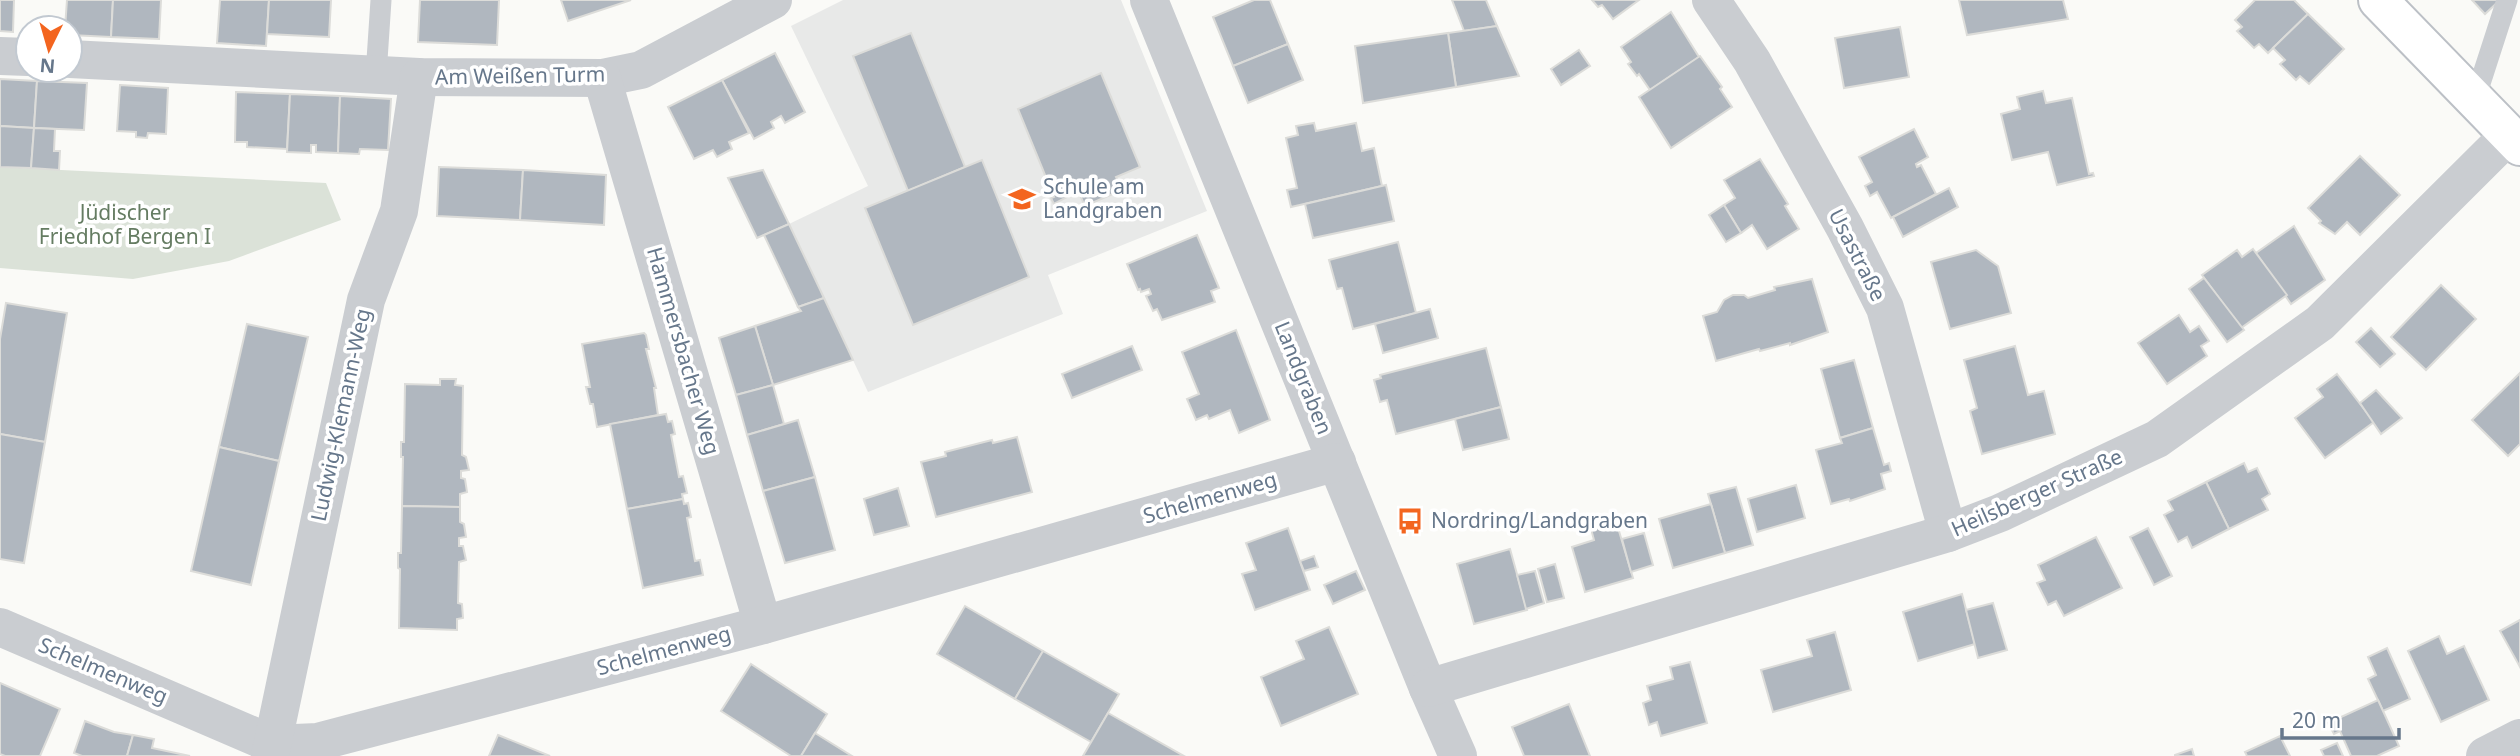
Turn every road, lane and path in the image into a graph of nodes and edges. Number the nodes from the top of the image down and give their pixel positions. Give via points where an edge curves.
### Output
1 (381, 0) edge
2 (773, 0) edge
3 (1149, 0) edge
4 (1711, 0) edge
5 (2378, 0) edge
6 (2507, 0) edge
7 (84, 60) edge
8 (376, 75) junction
9 (419, 77) junction
10 (603, 78) junction
11 (2475, 99) junction
12 (2514, 140) edge
13 (1337, 462) junction
14 (1948, 533) junction
15 (763, 625) junction
16 (0, 627) edge
17 (1428, 688) junction
18 (2520, 738) edge
19 (271, 750) edge
20 (1458, 756) edge
21 (2485, 756) edge

1 - 8 lane
2 - 10 street, Am Weißen Turm via 641,70
3 - 13 street, Landgraben
4 - 14 street, Usastraße via 1752,61 1885,308
5 - 11 main road
6 - 11 lane
7 - 8 street, Am Weißen Turm
8 - 9 street, Am Weißen Turm
9 - 10 street, Am Weißen Turm
9 - 19 street, Ludwig-Klemann-Weg via 399,211 366,300
10 - 15 street, Hammersbacher Weg
11 - 12 main road
12 - 14 street, Heilsberger Straße via 2320,323 2157,439
13 - 15 street, Schelmenweg
13 - 17 street, Landgraben
14 - 17 street, Heilsberger Straße
15 - 19 street, Schelmenweg via 318,742
16 - 19 street, Schelmenweg
17 - 20 street, Landgraben
18 - 21 street

